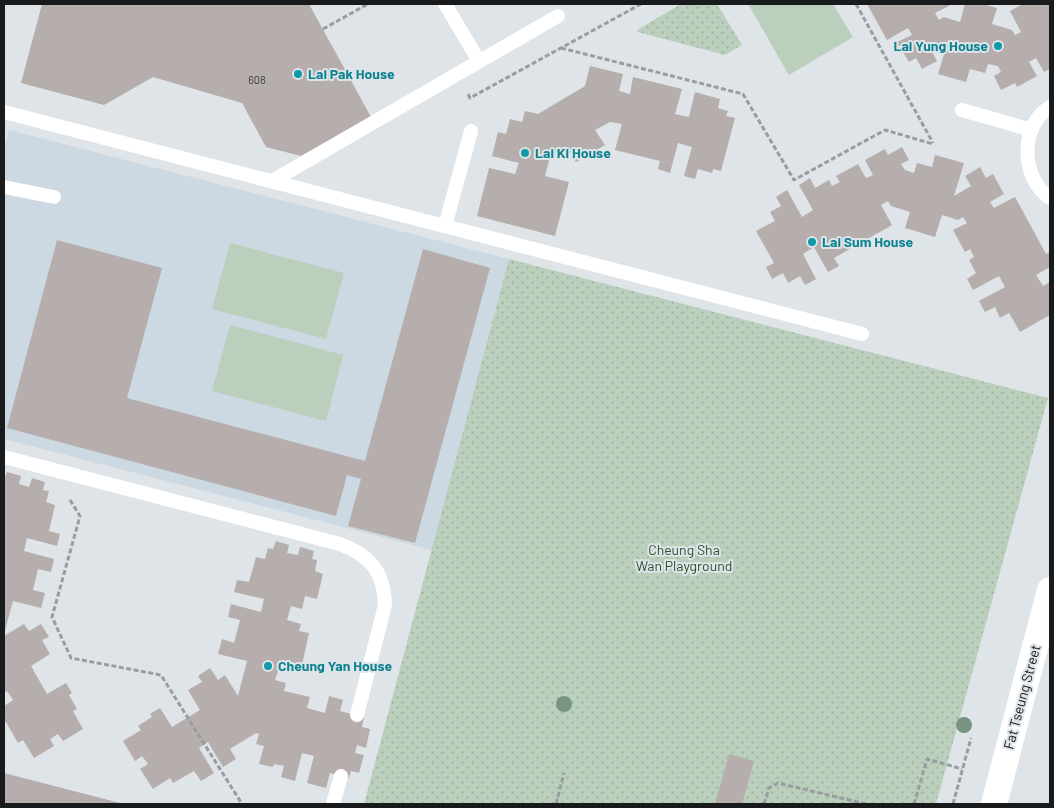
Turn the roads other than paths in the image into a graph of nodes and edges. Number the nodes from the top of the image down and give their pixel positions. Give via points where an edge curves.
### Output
1 (445, 4) edge
2 (558, 16) dead end
3 (479, 61) junction
4 (1050, 108) edge
5 (962, 110) dead end
6 (4, 112) edge
7 (1032, 130) junction
8 (471, 131) dead end
9 (272, 181) junction
10 (4, 187) edge
11 (54, 197) dead end
12 (1050, 198) edge
13 (445, 226) junction
14 (862, 334) dead end
15 (4, 457) edge
16 (1050, 590) edge
17 (357, 715) dead end
18 (340, 776) dead end
19 (333, 804) edge
20 (994, 804) edge

1 - 3 lane
2 - 3 lane
3 - 9 lane
4 - 7 lane
5 - 7 lane
6 - 9 lane
7 - 12 lane via 1028,144 1031,172 1037,185
8 - 13 lane
9 - 13 lane
10 - 11 lane
13 - 14 lane
15 - 17 lane via 340,544 365,557 382,579 385,605
16 - 20 street, Fat Tseung Street
18 - 19 lane

